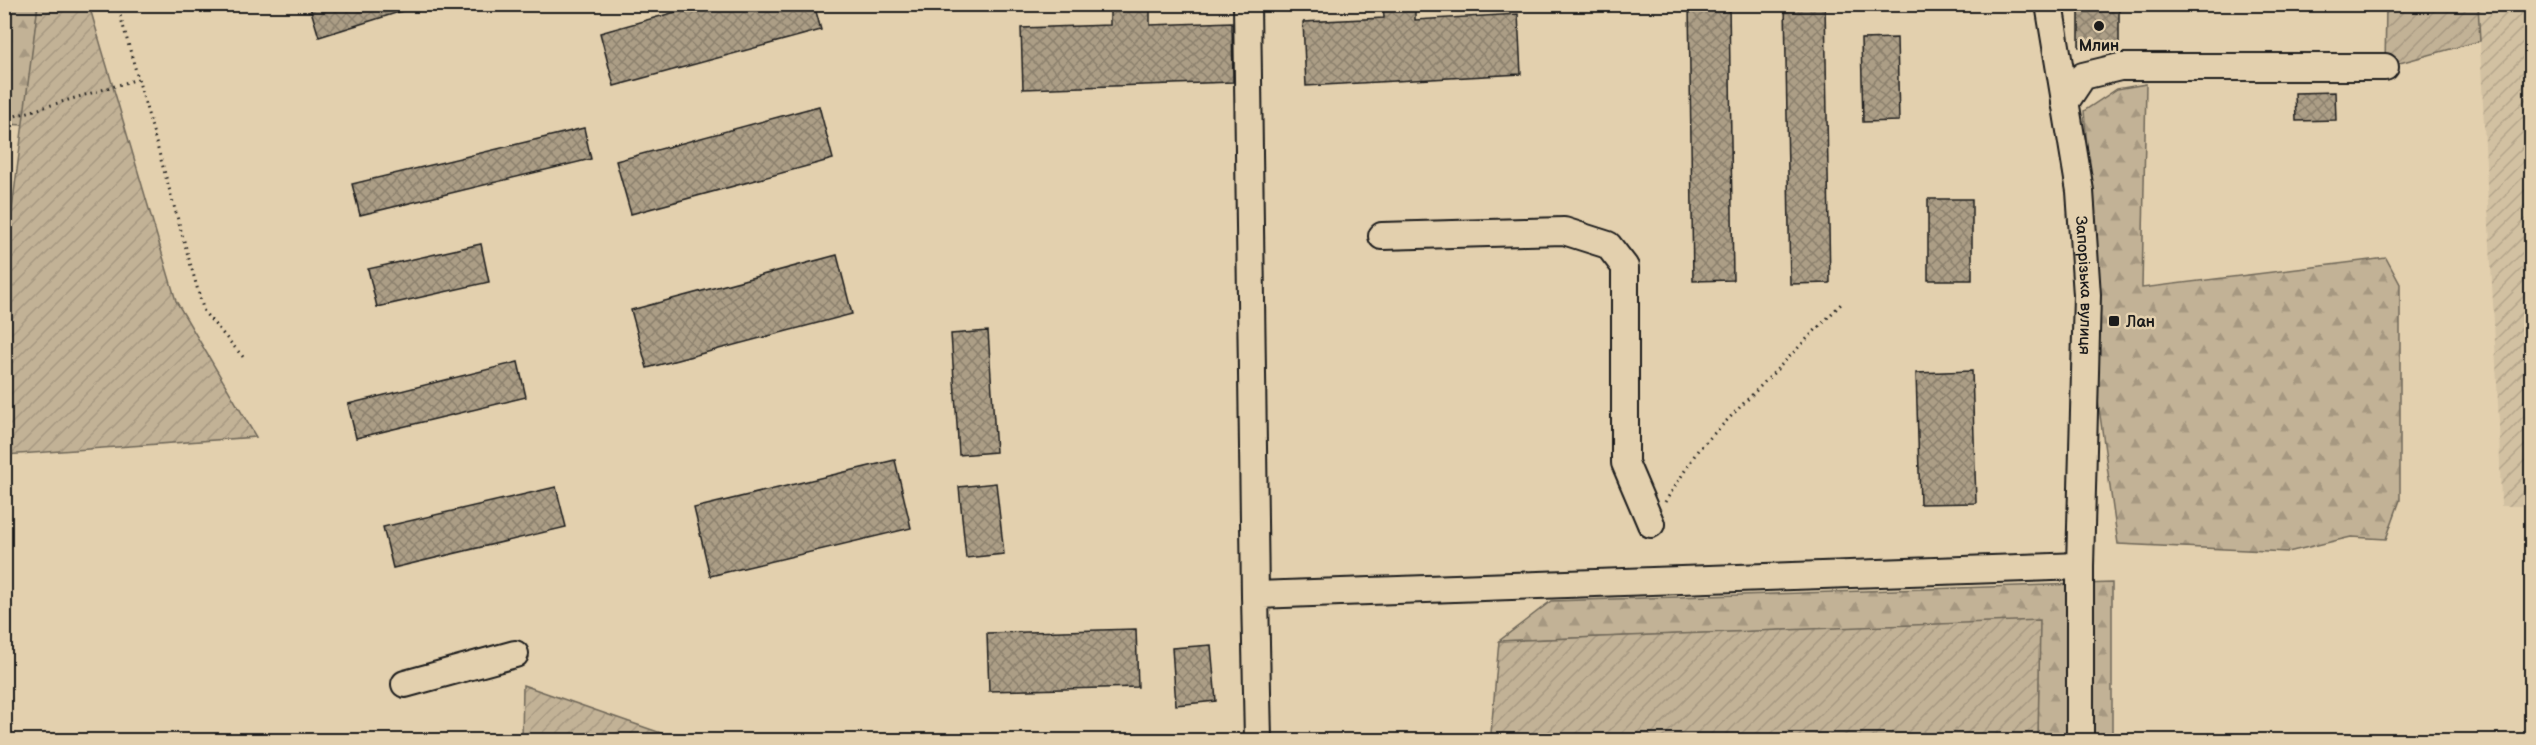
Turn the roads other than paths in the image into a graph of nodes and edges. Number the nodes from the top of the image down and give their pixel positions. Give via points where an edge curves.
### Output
1 (1247, 4) edge
2 (2049, 4) edge
3 (2385, 67) dead end
4 (2065, 103) junction
5 (1382, 236) dead end
6 (1651, 524) road end
7 (2080, 566) junction
8 (1255, 595) junction
9 (515, 654) dead end
10 (405, 684) dead end
11 (1258, 741) edge
12 (2080, 741) edge

1 - 8 street
2 - 4 street, Запорізька вулиця
3 - 4 street via 2120,67 2083,76
4 - 7 street, Запорізька вулиця via 2080,191 2087,295
5 - 6 street via 1564,231 1608,245 1625,267 1625,463
7 - 8 street
7 - 12 street, Запорізька вулиця
8 - 11 street
9 - 10 street

